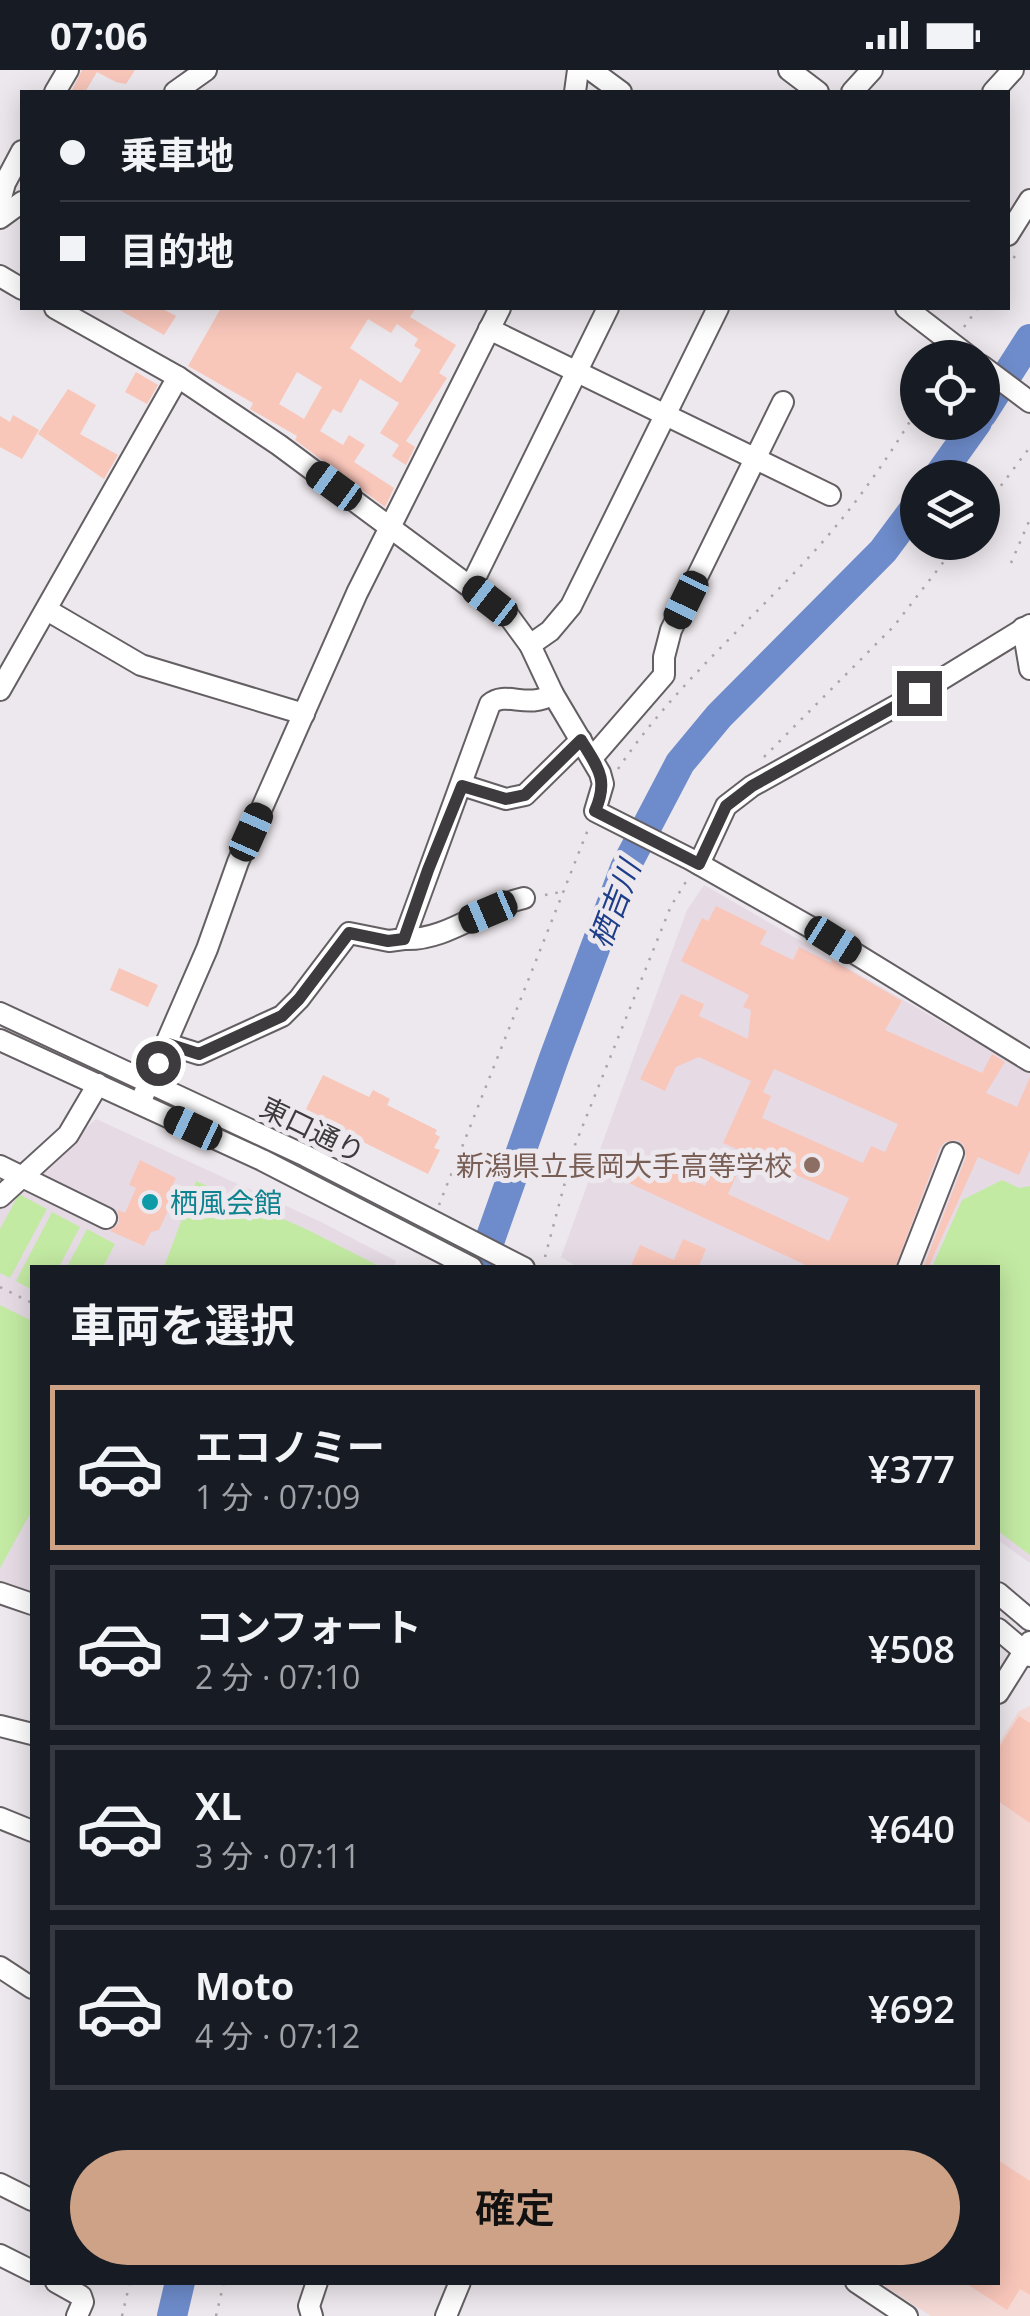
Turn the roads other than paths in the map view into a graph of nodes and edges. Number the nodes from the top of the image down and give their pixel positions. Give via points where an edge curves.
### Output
1 (206, 70) edge
2 (591, 70) edge
3 (789, 70) edge
4 (872, 70) edge
5 (1014, 70) edge
6 (178, 90) edge
7 (618, 90) edge
8 (815, 90) edge
9 (854, 90) edge
10 (995, 90) edge
11 (20, 155) edge
12 (1030, 200) edge
13 (0, 201) edge
14 (1010, 232) edge
15 (60, 310) edge
16 (499, 310) edge
17 (607, 310) edge
18 (717, 310) edge
19 (909, 310) edge
20 (490, 328) junction
21 (958, 340) edge
22 (576, 370) junction
23 (178, 377) junction
24 (1000, 380) edge
25 (783, 402) dead end
26 (1030, 402) edge
27 (666, 414) junction
28 (756, 458) junction
29 (830, 494) dead end
30 (390, 526) junction
31 (471, 586) junction
32 (46, 610) junction
33 (1027, 627) edge
34 (530, 645) junction
35 (1030, 665) edge
36 (0, 690) edge
37 (553, 694) junction
38 (304, 714) junction
39 (587, 749) junction
40 (462, 786) junction
41 (693, 866) junction
42 (524, 898) dead end
43 (404, 939) junction
44 (0, 1013) edge
45 (0, 1040) edge
46 (168, 1044) junction
47 (1030, 1060) edge
48 (150, 1081) junction
49 (98, 1084) junction
50 (140, 1103) junction
51 (953, 1152) dead end
52 (0, 1166) edge
53 (22, 1178) junction
54 (0, 1197) edge
55 (106, 1218) dead end
56 (467, 1265) edge
57 (518, 1265) edge
58 (909, 1265) edge
59 (0, 1593) edge
60 (1000, 1595) edge
61 (30, 1603) edge
62 (1030, 1620) edge
63 (1000, 1630) edge
64 (1028, 1650) edge
65 (1000, 1690) edge
66 (0, 1726) edge
67 (30, 1734) edge
68 (0, 1818) edge
69 (30, 1829) edge
70 (0, 1966) edge
71 (30, 1987) edge
72 (2, 2190) edge
73 (30, 2199) edge
74 (0, 2254) edge
75 (30, 2270) edge
76 (62, 2285) edge
77 (317, 2285) edge
78 (459, 2285) edge
79 (860, 2285) edge
80 (77, 2316) edge
81 (312, 2316) edge
82 (446, 2316) edge
83 (907, 2316) edge

1 - 6 street
2 - 7 street
3 - 8 street
4 - 9 street
5 - 10 street
11 - 13 street
12 - 14 street
15 - 23 street
16 - 20 street
17 - 22 street
18 - 27 street
19 - 21 street
20 - 22 street
20 - 30 street
22 - 27 street
22 - 31 street
23 - 30 street
23 - 32 street
24 - 26 street
25 - 28 street
27 - 28 street
27 - 34 street via 571,606
28 - 29 street
28 - 39 street via 671,630 664,674
30 - 31 street
30 - 38 street
31 - 34 street
32 - 36 street
32 - 38 street via 141,664
33 - 35 street
33 - 41 street via 752,786 726,806
34 - 37 street
37 - 39 street
37 - 40 street via 535,703 503,698 490,704
38 - 46 street
39 - 40 street via 515,799
39 - 41 street via 603,784 598,812
40 - 43 street
41 - 47 street via 833,940
42 - 43 street via 431,937
43 - 46 street via 349,933 282,1016 199,1054
44 - 48 street, 東口通り
45 - 49 street, 東口通り
46 - 48 street
48 - 50 street
48 - 57 street, 東口通り
49 - 50 street, 東口通り
49 - 53 street via 68,1135
50 - 56 street, 東口通り
51 - 58 street
52 - 53 street
53 - 54 street
53 - 55 street
59 - 61 street
60 - 62 street
63 - 64 street
64 - 65 street
66 - 67 street
68 - 69 street
70 - 71 street
72 - 73 street
74 - 75 street
76 - 80 street via 82,2296
77 - 81 street
78 - 82 street
79 - 83 street

